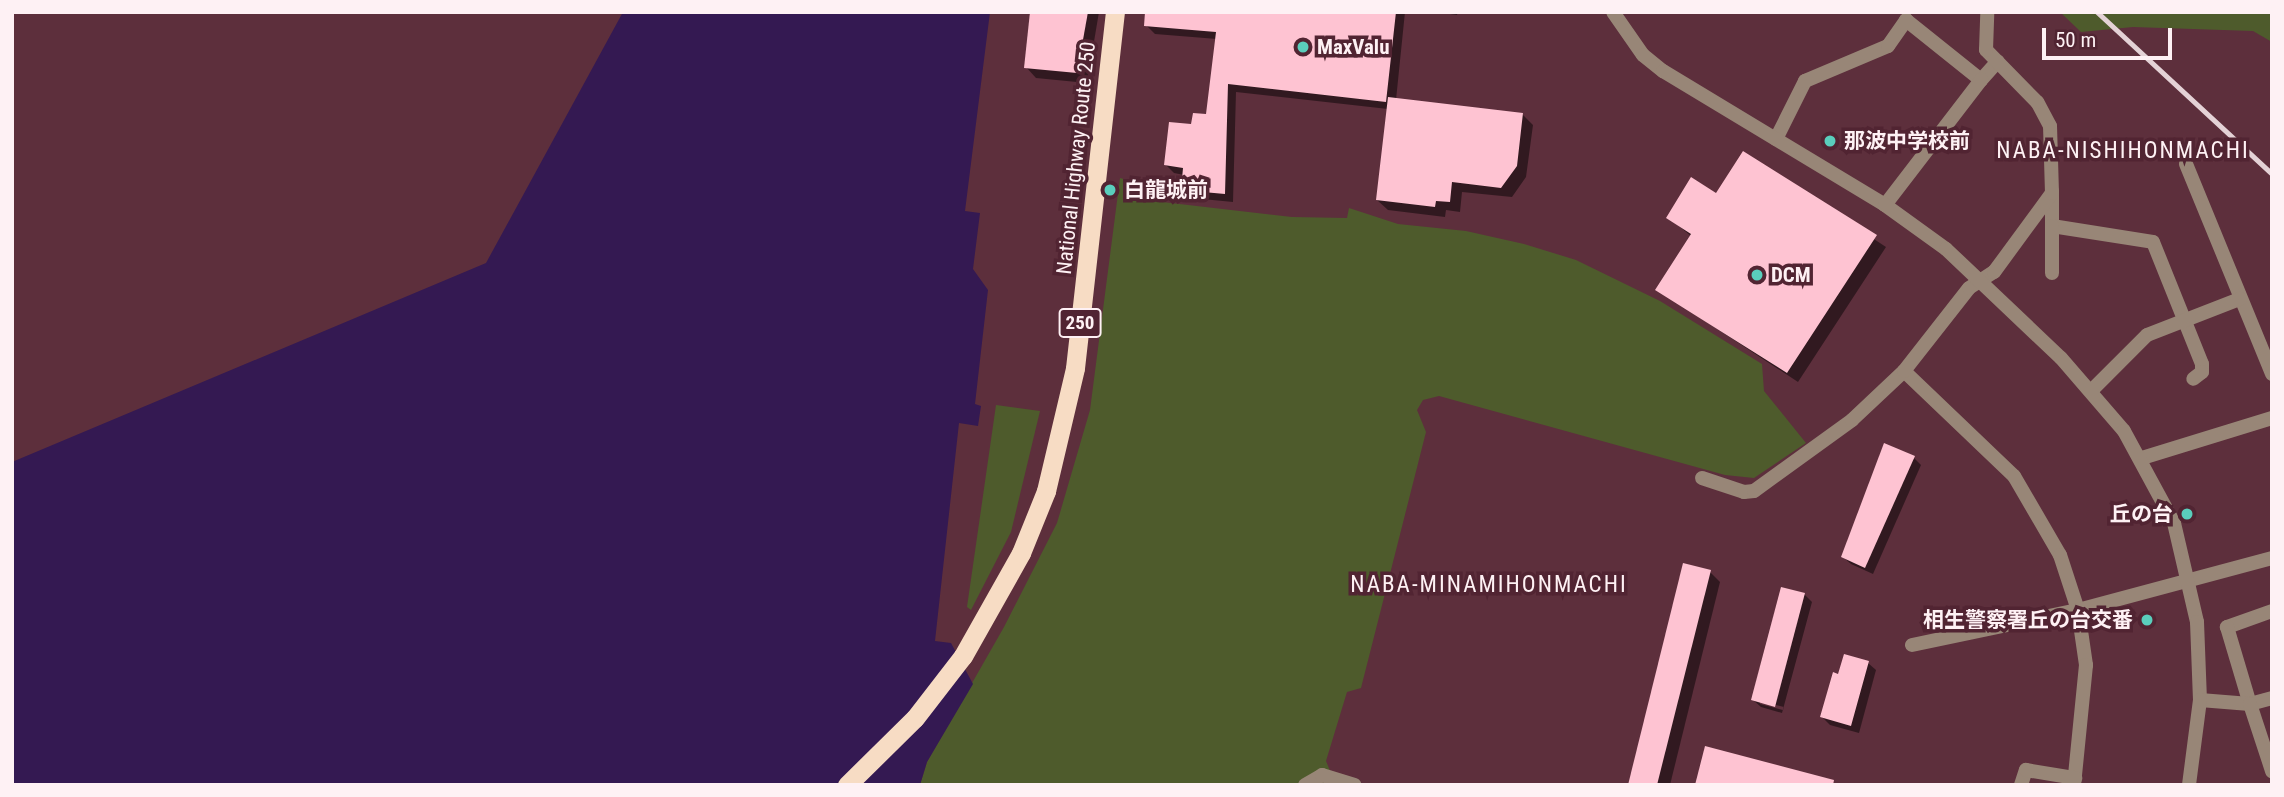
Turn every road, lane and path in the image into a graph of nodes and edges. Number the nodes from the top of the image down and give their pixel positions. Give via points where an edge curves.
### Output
1 (1115, 12) edge
2 (1614, 12) edge
3 (1987, 12) edge
4 (1998, 61) junction
5 (1981, 80) junction
6 (1776, 139) junction
7 (2186, 164) dead end
8 (2052, 189) junction
9 (1885, 205) junction
10 (2052, 226) junction
11 (2052, 273) dead end
12 (1982, 280) junction
13 (2240, 299) junction
14 (2186, 318) junction
15 (1904, 371) junction
16 (2272, 374) edge
17 (2193, 380) dead end
18 (2091, 391) junction
19 (2272, 418) edge
20 (2142, 458) junction
21 (1702, 478) dead end
22 (2272, 558) edge
23 (2189, 582) junction
24 (2078, 610) junction
25 (2272, 611) edge
26 (1912, 645) dead end
27 (2272, 698) edge
28 (2200, 700) junction
29 (2250, 704) junction
30 (2272, 771) edge
31 (2075, 782) edge
32 (847, 785) edge
33 (1305, 785) edge
34 (1354, 785) edge
35 (2021, 785) edge
36 (2189, 785) edge

1 - 32 highway, National Highway Route 250 / 250 via 1067,416 1035,522 986,619 934,696
2 - 6 street via 1626,34 1663,71
3 - 4 street via 1986,50
4 - 5 street
4 - 8 street via 2037,102 2050,126
5 - 6 street via 1906,20 1888,46 1805,81
5 - 9 street
6 - 9 street
7 - 13 street
8 - 10 street
8 - 12 street via 1994,272
9 - 12 street
10 - 11 street
10 - 14 street via 2153,242
12 - 15 street via 1969,288
12 - 18 street
13 - 14 street
13 - 16 street
14 - 17 street via 2202,365 2202,372
14 - 18 street via 2147,335
15 - 21 street via 1852,420 1754,491
15 - 24 street via 1987,448 2025,491 2053,537
18 - 20 street
19 - 20 street
20 - 23 street via 2174,523
22 - 23 street
23 - 24 street
23 - 28 street via 2201,659
24 - 26 street
24 - 31 street via 2085,689
25 - 29 street via 2227,626
27 - 29 street
28 - 29 street
28 - 36 street
29 - 30 street
31 - 35 street via 2026,770
33 - 34 street via 1322,775

